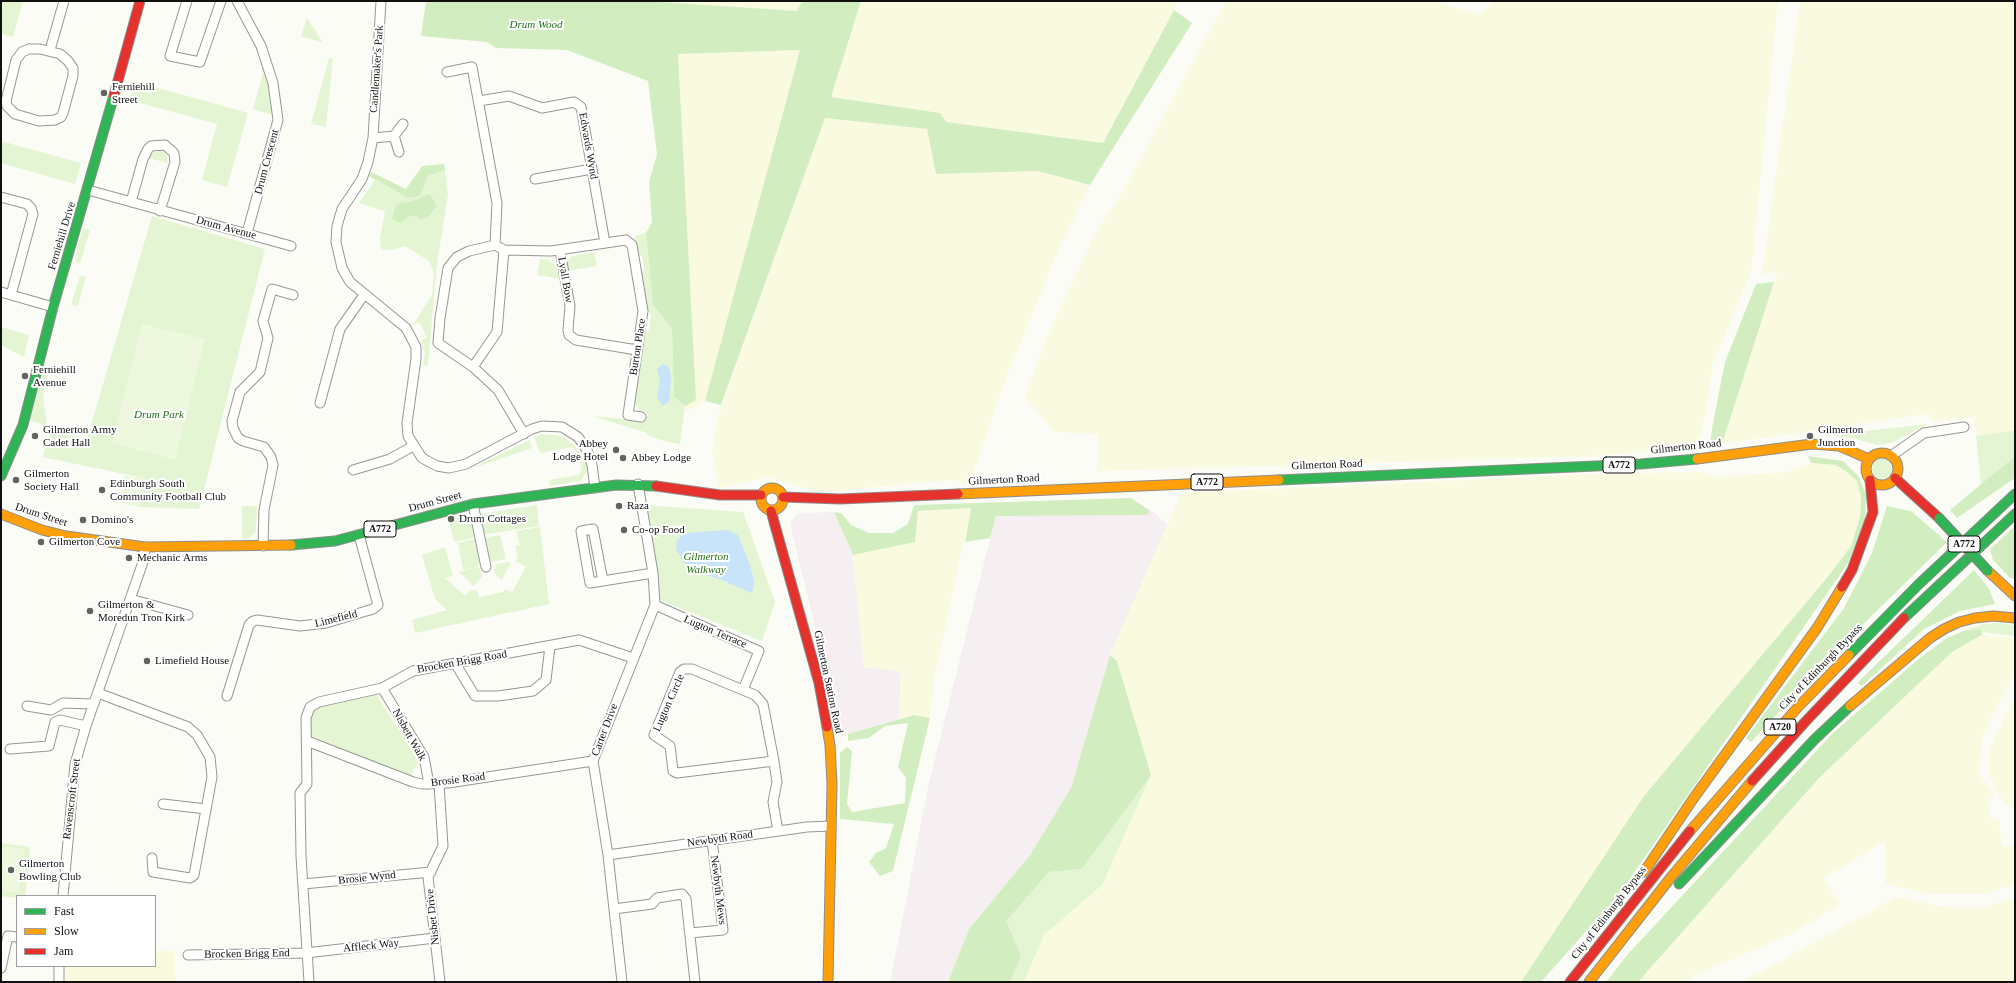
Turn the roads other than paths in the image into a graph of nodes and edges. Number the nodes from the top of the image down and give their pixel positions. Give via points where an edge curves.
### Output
1 (64, 1) edge
2 (140, 1) edge
3 (187, 1) edge
4 (221, 1) edge
5 (237, 1) edge
6 (381, 1) edge
7 (50, 50) junction
8 (447, 72) dead end
9 (478, 101) junction
10 (403, 124) dead end
11 (394, 136) junction
12 (373, 138) junction
13 (399, 152) dead end
14 (592, 169) junction
15 (535, 179) dead end
16 (88, 190) junction
17 (1, 197) edge
18 (131, 202) junction
19 (160, 211) junction
20 (247, 233) junction
21 (605, 243) junction
22 (494, 245) junction
23 (291, 246) dead end
24 (504, 250) junction
25 (560, 251) junction
26 (1, 292) edge
27 (11, 295) junction
28 (293, 295) dead end
29 (364, 295) junction
30 (53, 307) junction
31 (637, 350) junction
32 (473, 367) junction
33 (320, 403) dead end
34 (641, 417) dead end
35 (1964, 427) dead end
36 (524, 434) junction
37 (413, 446) junction
38 (1891, 456) junction
39 (1869, 459) junction
40 (352, 470) dead end
41 (1, 476) edge
42 (1895, 478) junction
43 (1870, 480) junction
44 (638, 484) junction
45 (595, 488) junction
46 (2015, 494) edge
47 (761, 495) junction
48 (783, 497) junction
49 (473, 504) junction
50 (771, 511) junction
51 (1, 514) edge
52 (2015, 514) edge
53 (359, 535) junction
54 (263, 546) junction
55 (145, 547) junction
56 (486, 567) dead end
57 (653, 573) junction
58 (602, 581) junction
59 (2015, 596) edge
60 (130, 599) junction
61 (2015, 602) edge
62 (655, 605) junction
63 (2015, 606) edge
64 (188, 615) dead end
65 (2015, 618) edge
66 (550, 646) junction
67 (633, 658) junction
68 (455, 663) junction
69 (382, 688) junction
70 (743, 690) junction
71 (98, 693) junction
72 (226, 696) dead end
73 (94, 704) junction
74 (27, 706) dead end
75 (86, 726) junction
76 (307, 741) junction
77 (10, 750) dead end
78 (593, 761) junction
79 (774, 761) junction
80 (429, 784) junction
81 (439, 784) junction
82 (163, 804) dead end
83 (206, 809) junction
84 (831, 826) junction
85 (778, 831) junction
86 (712, 840) junction
87 (608, 855) junction
88 (152, 858) dead end
89 (431, 872) junction
90 (303, 884) junction
91 (63, 895) edge
92 (614, 909) junction
93 (690, 933) junction
94 (16, 937) edge
95 (435, 938) junction
96 (306, 953) junction
97 (188, 954) dead end
98 (60, 967) edge
99 (1, 968) edge
100 (59, 982) edge
101 (309, 982) edge
102 (440, 982) edge
103 (622, 982) edge
104 (695, 982) edge
105 (828, 982) edge
106 (1569, 982) edge
107 (1590, 982) edge

1 - 7 street
2 - 16 main road, Ferniehill Drive
3 - 4 street via 170,56 200,62
5 - 20 street, Drum Crescent via 261,46 273,83 278,120
6 - 12 street, Candlemaker's Park
7 - 7 street via 60,54 73,68 61,117 47,122 15,114 9,110 6,101 19,55 29,49
8 - 9 street via 472,67
9 - 14 street, Edwards Wynd via 508,96 542,108 574,102 581,107
9 - 22 street via 497,203
10 - 11 street
11 - 12 street
11 - 13 street
12 - 29 street, Candlemaker's Park via 362,179 342,209 337,226 337,254 342,268 350,282
14 - 15 street
14 - 21 street, Edwards Wynd
16 - 18 street, Drum Avenue
16 - 30 main road, Ferniehill Drive
17 - 27 street via 27,204 33,214
18 - 19 street, Drum Avenue
18 - 19 street via 148,149 151,146 165,145 174,153 174,162
19 - 20 street, Drum Avenue
20 - 23 street, Drum Avenue
21 - 25 street
21 - 31 street, Burton Place via 626,240 632,246 643,311
22 - 24 street
22 - 32 street via 469,250 457,257 448,268 438,343
24 - 25 street
24 - 32 street via 497,332
25 - 31 street, Lyall Bow via 570,306 569,335 576,340
26 - 27 street
27 - 30 street
28 - 54 street via 268,288 263,320 268,338 260,372 240,392 232,421 238,438 264,447 273,465 264,510
29 - 33 street via 340,329
29 - 37 street, Candlemaker's Park via 406,328 416,347 407,423 408,436
30 - 41 main road, Ferniehill Drive via 23,425
31 - 34 street, Burton Place via 628,415
32 - 36 street via 498,390
35 - 38 street via 1924,433
36 - 37 street, Candlemaker's Park via 459,467 449,468 430,463 422,458
36 - 45 street, Candlemaker's Park via 542,426 551,426 562,427 578,437 590,457
37 - 40 street via 390,459
38 - 39 main road via 1879,453
38 - 42 main road via 1898,466
39 - 43 main road via 1866,470
39 - 48 main road, Gilmerton Road / A772 via 1839,446 1812,444 1641,464 840,499
42 - 43 main road via 1883,485
42 - 59 main road, A772, bridge via 1939,518
43 - 106 main road via 1873,495 1871,518 1852,570 1838,595
44 - 45 main road, Drum Street / A772
44 - 47 main road, Drum Street / A772 via 720,495
44 - 57 street, Carter Drive
45 - 49 main road, Drum Street / A772
46 - 106 main road, City of Edinburgh Bypass / A720 via 1924,579 1798,707 1684,838
47 - 48 main road, A772 via 773,488 780,491
47 - 50 main road via 762,505
48 - 50 main road via 780,507
49 - 53 main road, Drum Street / A772
49 - 56 street
50 - 84 main road, Gilmerton Station Road via 819,683 830,745
51 - 55 main road, Drum Street / A772 via 59,535
52 - 107 main road, A720 via 1918,604 1801,727 1677,870
53 - 54 main road, Drum Street / A772 via 321,543
53 - 72 street, Limefield via 378,606 313,625 253,621 249,625
54 - 55 main road, Drum Street / A772
55 - 60 street, Ravenscroft Street via 143,562
57 - 58 street
57 - 62 street, Carter Drive
58 - 58 street via 590,583 581,531 593,529
60 - 64 street
60 - 71 street, Ravenscroft Street
61 - 63 main road
62 - 67 street, Carter Drive
62 - 70 street, Lugton Terrace via 759,651
65 - 107 main road via 1975,618 1944,629 1864,693 1770,786
66 - 67 street, Brocken Brigg Road via 579,640
66 - 68 street, Brocken Brigg Road
66 - 68 street via 546,680 533,691 475,696
67 - 78 street, Carter Drive
68 - 69 street, Brocken Brigg Road via 414,671
69 - 76 street, Brocken Brigg Road via 314,704 307,712
69 - 80 street, Nisbett Walk via 424,757
70 - 79 street, Lugton Circle via 755,695 763,704
70 - 79 street, Lugton Circle via 692,669 684,669 680,672 654,735 670,746 673,771 677,773
71 - 73 street, Ravenscroft Street
71 - 83 street via 188,727 197,735 210,757 212,777
73 - 74 street via 63,703 51,710
73 - 75 street, Ravenscroft Street
75 - 77 street via 60,720 55,722 49,746
75 - 91 street, Ravenscroft Street via 75,764
76 - 80 street, Brosie Road via 413,782
76 - 90 street, Brocken Brigg Road via 307,784 300,793
78 - 81 street, Brosie Road
78 - 87 street, Carter Drive
79 - 85 street, Lugton Circle via 777,782 773,802
80 - 81 street, Brosie Road
81 - 89 street, Nisbet Drive via 443,846
82 - 83 street
83 - 88 street via 194,875 190,878 150,875
84 - 85 street, Newbyth Road
84 - 105 main road, Gilmerton Station Road
85 - 86 street, Newbyth Road
86 - 87 street, Newbyth Road
86 - 93 street, Newbyth Mews via 723,930
87 - 92 street, Carter Drive
89 - 90 street, Brosie Wynd
89 - 95 street, Nisbet Drive via 428,877
90 - 96 street, Brocken Brigg Road
92 - 93 street via 652,904 657,898 682,894 686,899
92 - 103 street, Carter Drive
93 - 104 street
94 - 99 street via 8,936
95 - 96 street, Affleck Way
95 - 102 street, Nisbet Drive
96 - 97 street, Brocken Brigg End
96 - 101 street, Brocken Brigg Road
98 - 100 street

